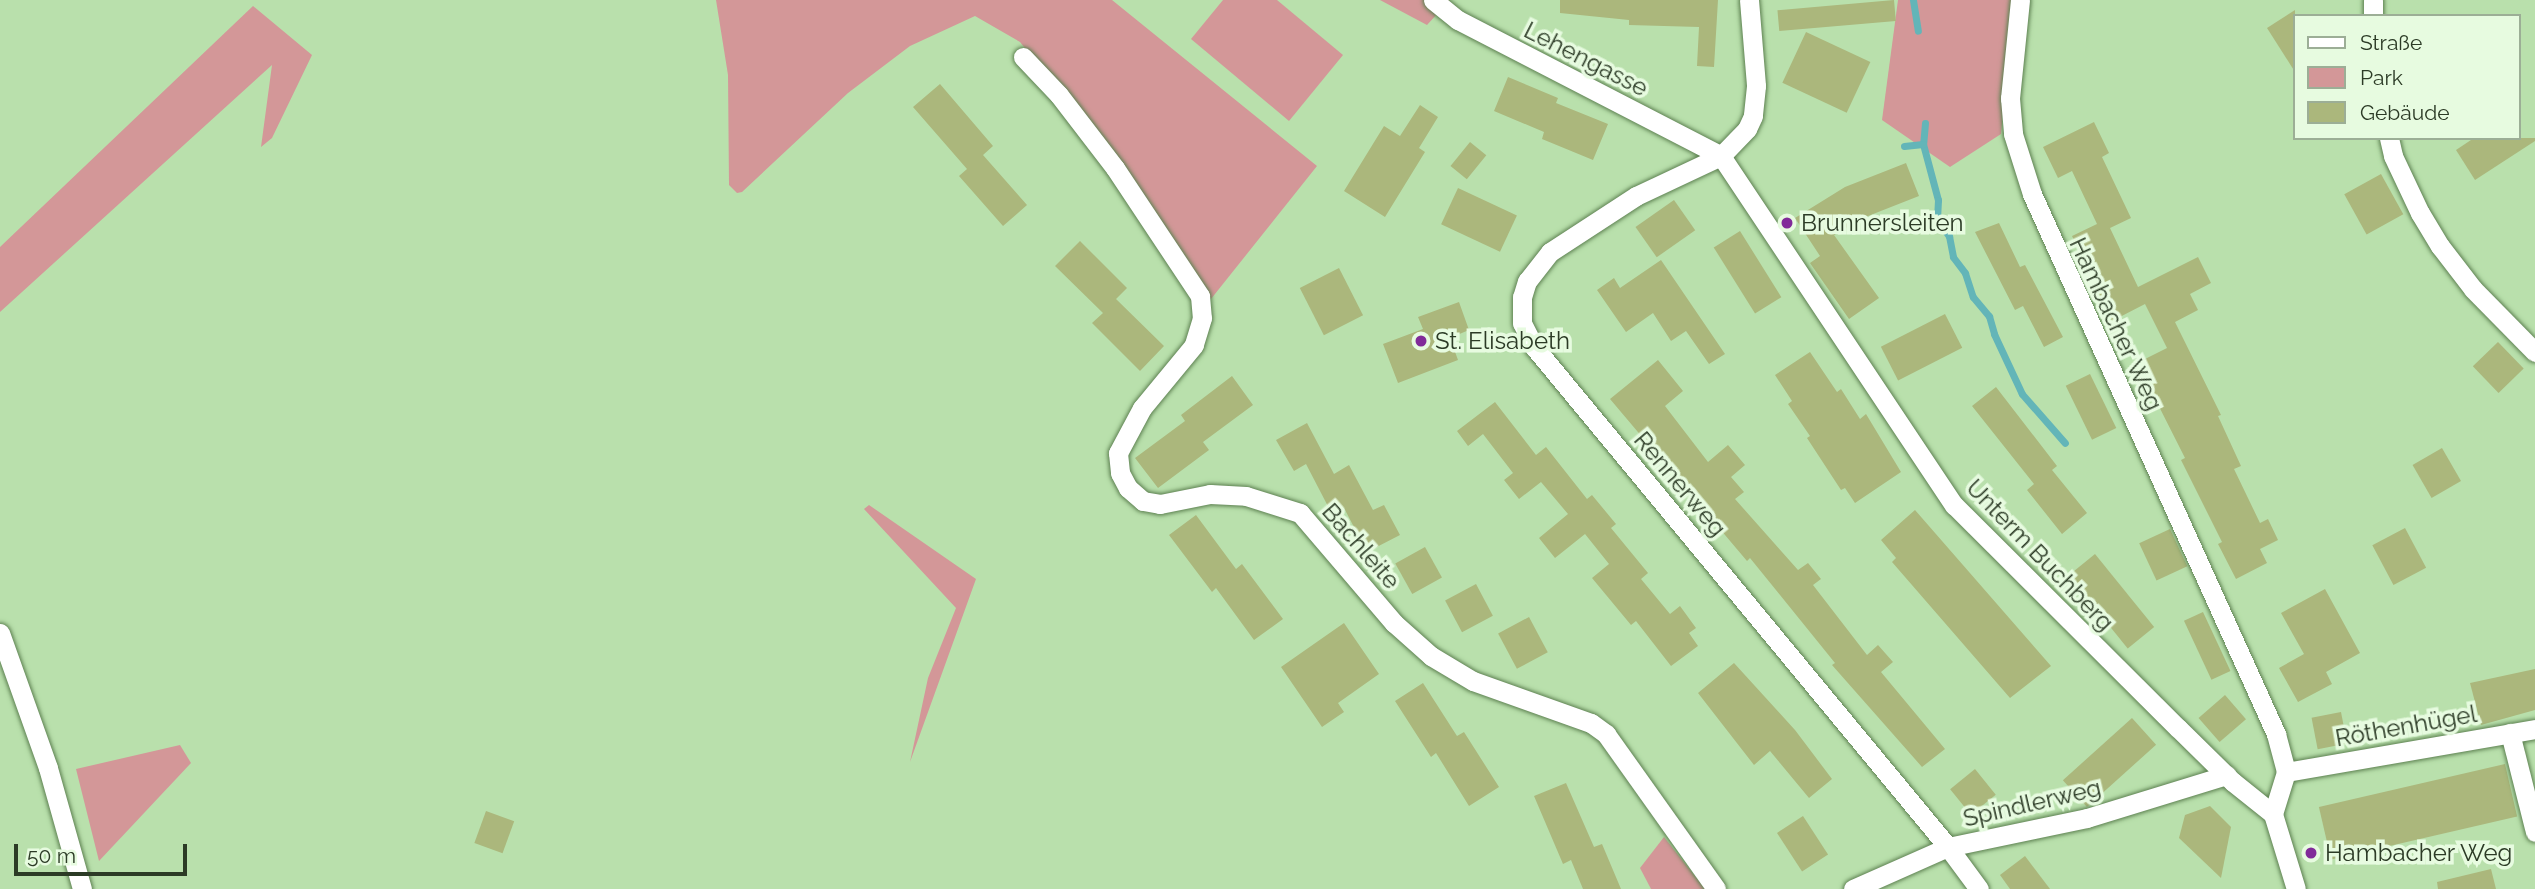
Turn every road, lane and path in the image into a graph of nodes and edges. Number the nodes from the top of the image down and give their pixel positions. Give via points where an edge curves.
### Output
1 (1433, 0) edge
2 (1749, 0) edge
3 (2020, 0) edge
4 (1023, 57) dead end
5 (2389, 140) edge
6 (1721, 156) junction
7 (2535, 352) edge
8 (0, 634) edge
9 (2535, 729) edge
10 (2510, 733) junction
11 (2286, 772) junction
12 (2227, 775) junction
13 (2273, 814) junction
14 (2535, 832) edge
15 (1948, 847) junction
16 (82, 889) edge
17 (1716, 889) edge
18 (1853, 889) edge
19 (1979, 889) edge
20 (2296, 889) edge

1 - 6 street, Lehengasse via 1458,20
2 - 6 street via 1756,86 1752,116 1738,141
3 - 11 street, Hambacher Weg via 2010,98 2013,134 2032,194 2276,734
4 - 17 street, Bachleite via 1115,168 1200,296 1202,318 1194,345 1142,408 1118,453 1120,473 1128,488 1143,501 1160,505 1210,494 1246,496 1300,513 1394,623 1431,656 1473,681 1591,723 1606,734
5 - 7 street via 2393,156 2440,247 2473,289
6 - 12 street, Unterm Buchberg via 1954,505
6 - 15 street, Rennerweg via 1636,196 1550,251 1527,281 1522,323 1535,348
8 - 16 street via 48,768
9 - 10 street, Röthenhügel
10 - 11 street, Röthenhügel
10 - 14 street
11 - 13 street
12 - 13 street, Unterm Buchberg
12 - 15 street, Spindlerweg via 2087,818
13 - 20 street
15 - 18 street, Spindlerweg
15 - 19 street, Rennerweg

